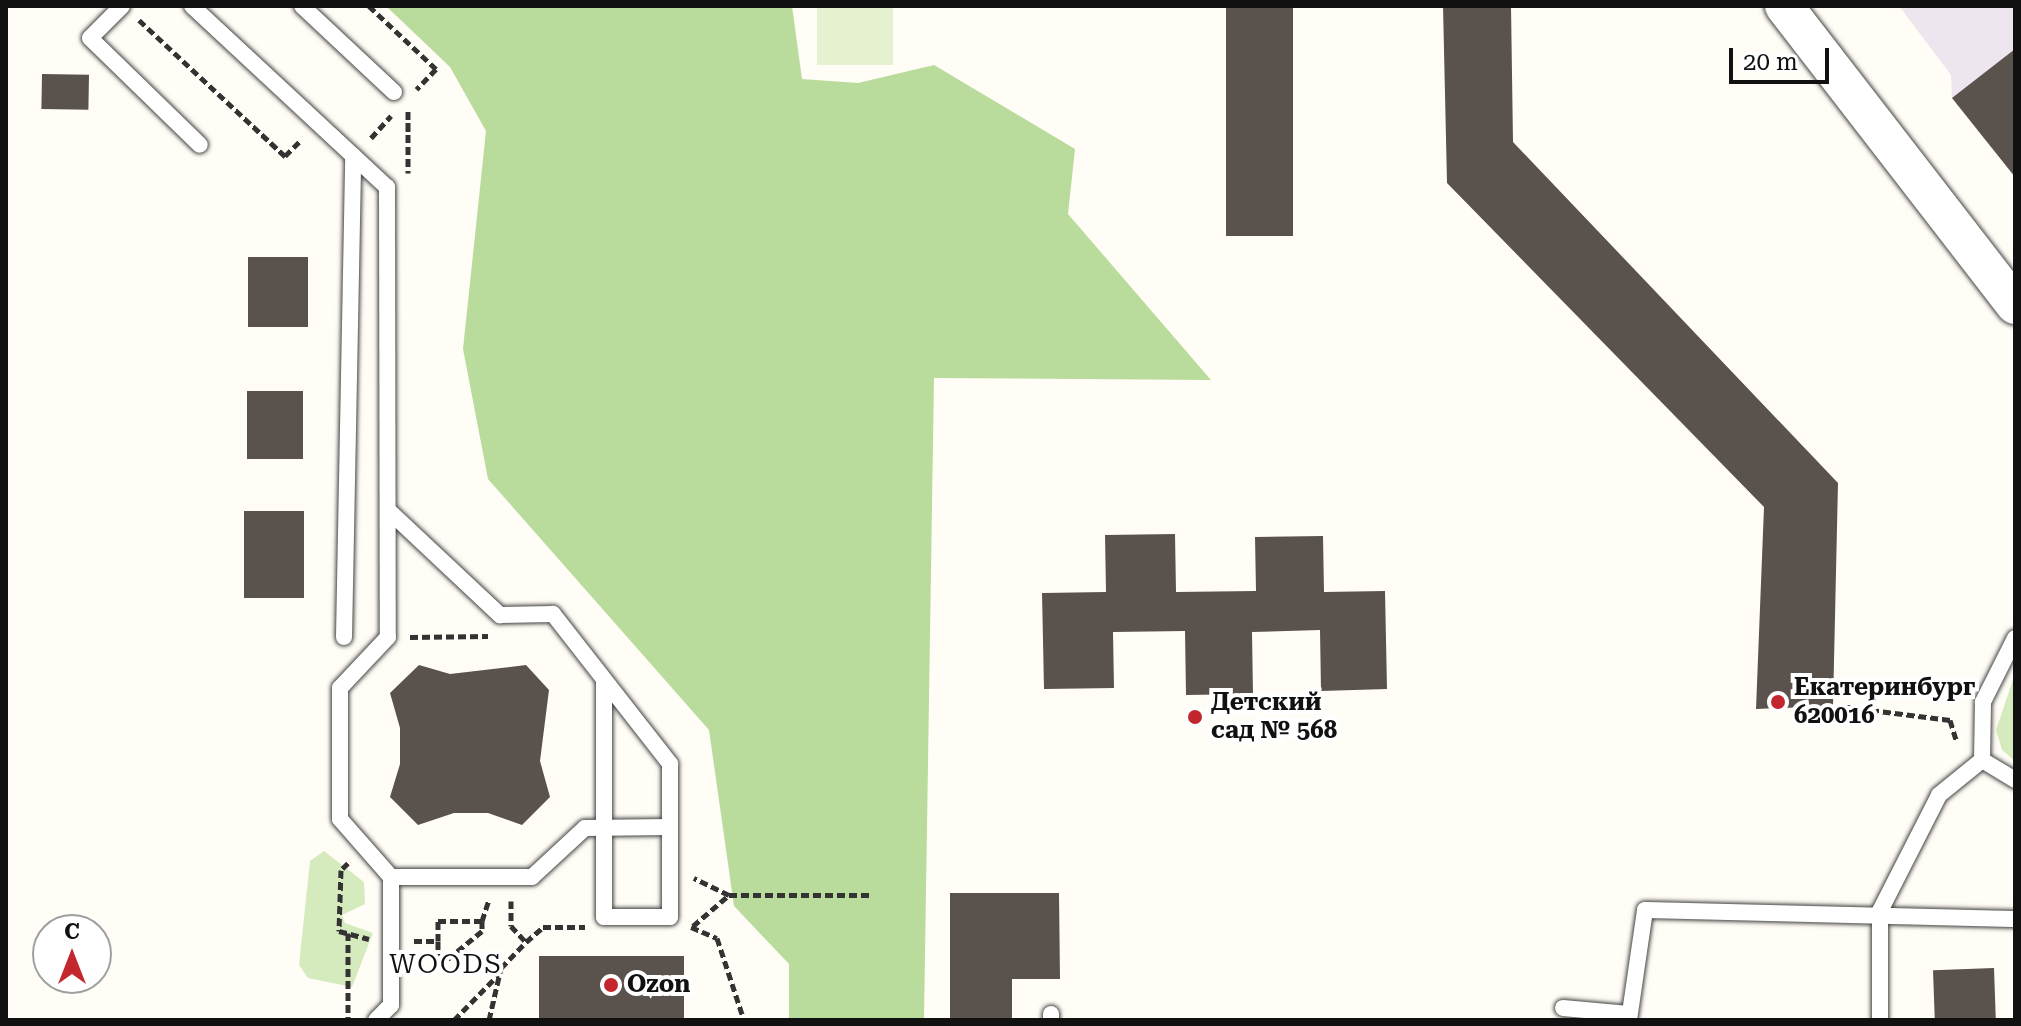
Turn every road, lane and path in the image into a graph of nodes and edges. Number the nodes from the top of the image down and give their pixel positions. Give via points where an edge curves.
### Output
1 (192, 6) edge
2 (302, 6) edge
3 (1784, 6) edge
4 (129, 11) edge
5 (394, 92) dead end
6 (317, 123) junction
7 (200, 145) dead end
8 (353, 156) junction
9 (2009, 286) edge
10 (388, 510) junction
11 (497, 636) dead end
12 (344, 637) dead end
13 (409, 637) dead end
14 (2015, 638) edge
15 (604, 680) junction
16 (1847, 707) dead end
17 (1982, 760) junction
18 (1965, 774) junction
19 (2015, 780) edge
20 (670, 827) junction
21 (604, 828) junction
22 (365, 846) junction
23 (391, 877) junction
24 (692, 877) dead end
25 (511, 890) dead end
26 (729, 895) junction
27 (871, 895) dead end
28 (1880, 911) junction
29 (489, 915) dead end
30 (2015, 919) edge
31 (482, 921) junction
32 (543, 927) dead end
33 (348, 933) junction
34 (391, 941) junction
35 (438, 941) junction
36 (526, 942) junction
37 (500, 974) junction
38 (1563, 1008) dead end
39 (1629, 1017) edge
40 (348, 1020) edge
41 (376, 1020) edge
42 (454, 1020) edge
43 (489, 1020) edge
44 (744, 1020) edge
45 (1880, 1020) edge

1 - 6 lane
2 - 5 lane
3 - 9 street
4 - 6 path via 285,156
4 - 7 lane via 90,38
6 - 8 lane
8 - 10 lane via 387,187
8 - 12 lane
10 - 15 lane via 500,615 553,614
10 - 22 lane via 388,637 340,688 340,819
11 - 13 path
14 - 17 lane via 1983,702
15 - 20 lane via 670,764
15 - 21 lane
16 - 18 path via 1950,720
17 - 18 lane
17 - 19 lane
18 - 28 lane via 1939,795
20 - 21 lane
20 - 21 lane via 670,917 604,917
21 - 23 lane via 585,828 532,877
22 - 23 lane
22 - 33 path via 341,870 339,931
23 - 34 lane
24 - 26 path
25 - 36 path via 511,926
26 - 27 path
26 - 44 path via 692,927 717,938
28 - 30 lane
28 - 39 lane via 1645,910
28 - 45 lane
29 - 31 path
31 - 35 path via 438,921
31 - 35 path via 482,931 438,967
32 - 36 path
33 - 34 path
33 - 40 path
34 - 35 path
34 - 41 lane via 391,1005
36 - 37 path
37 - 42 path
37 - 43 path
38 - 39 lane

